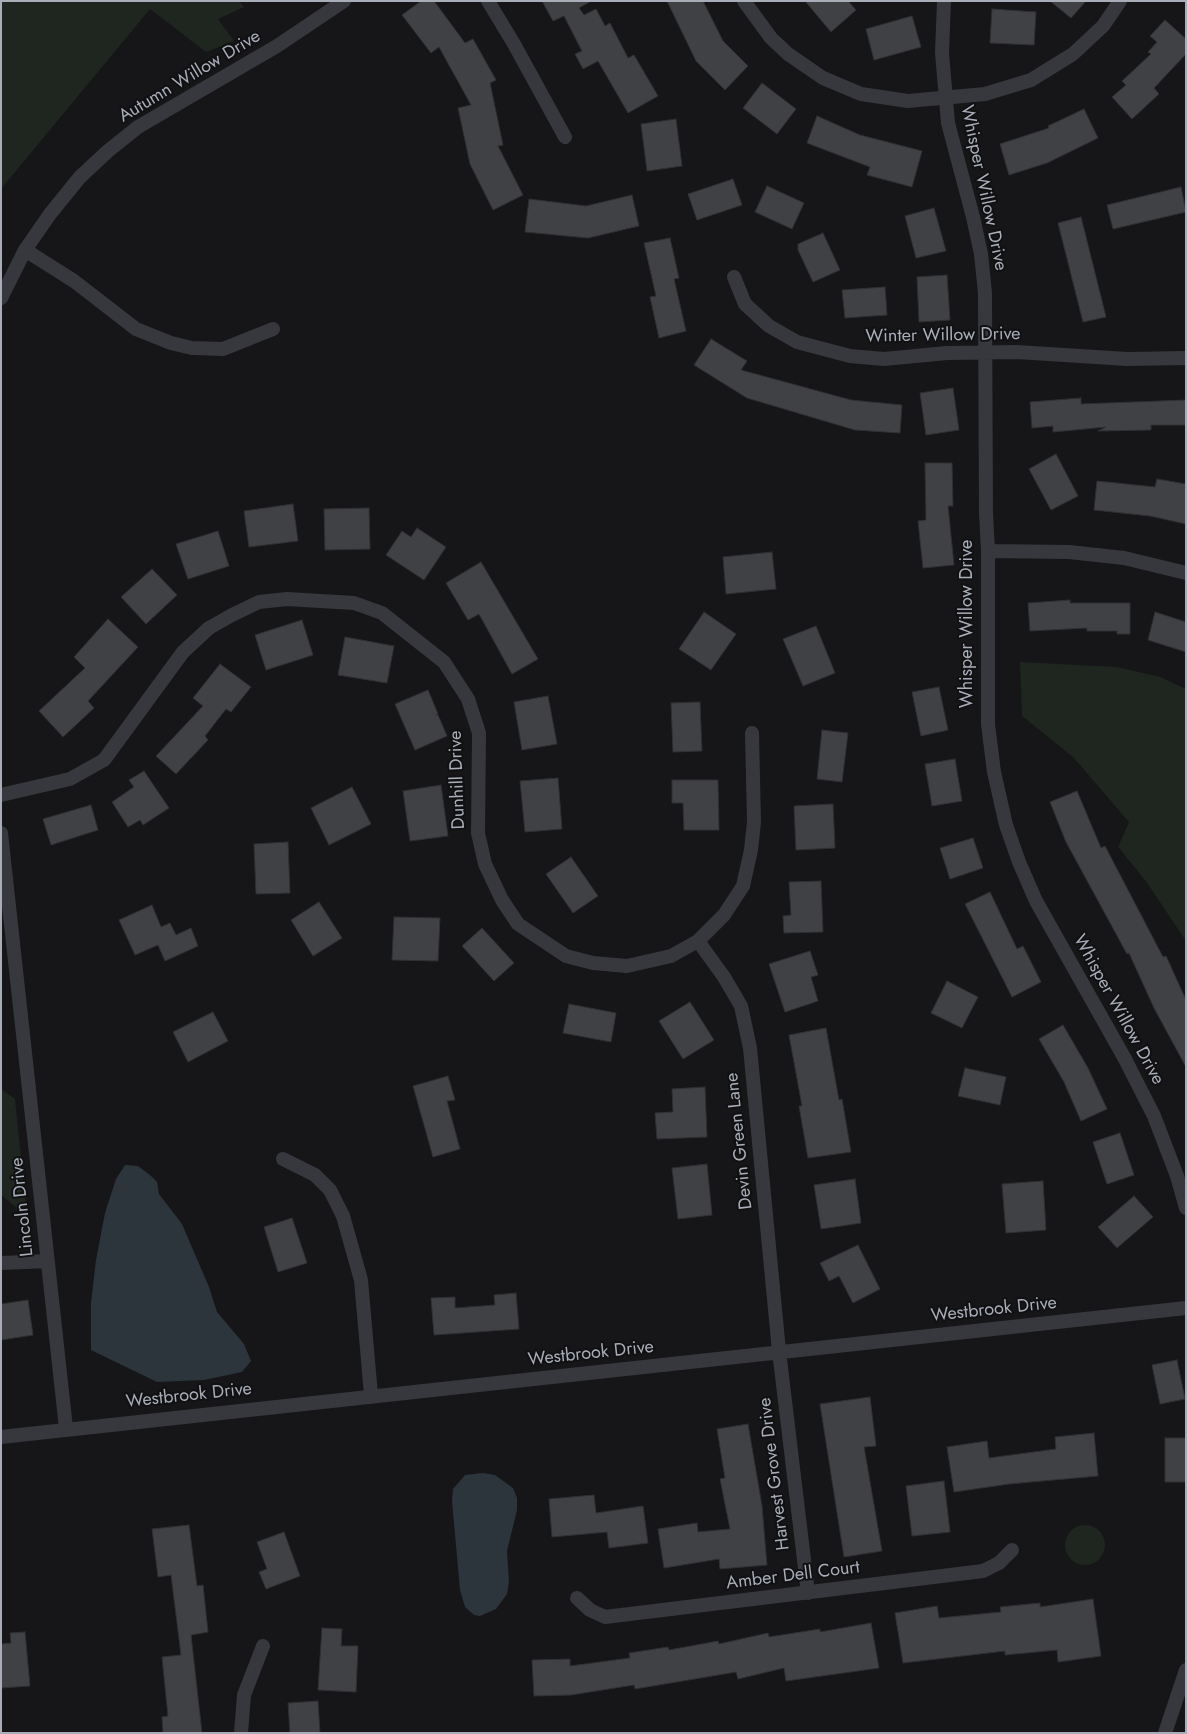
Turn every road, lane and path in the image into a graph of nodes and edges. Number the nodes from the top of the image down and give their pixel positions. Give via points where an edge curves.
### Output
1 (344, 1) edge
2 (488, 1) edge
3 (744, 1) edge
4 (944, 1) edge
5 (1120, 1) edge
6 (945, 99) junction
7 (565, 137) dead end
8 (26, 250) junction
9 (734, 277) dead end
10 (1, 298) edge
11 (273, 329) dead end
12 (986, 353) junction
13 (1186, 358) edge
14 (988, 551) junction
15 (1186, 573) edge
16 (752, 733) dead end
17 (1, 795) edge
18 (1, 833) edge
19 (698, 941) junction
20 (283, 1159) dead end
21 (1186, 1208) edge
22 (48, 1261) junction
23 (1, 1263) edge
24 (1186, 1308) edge
25 (780, 1351) junction
26 (371, 1395) junction
27 (66, 1428) junction
28 (1, 1437) edge
29 (1012, 1550) dead end
30 (808, 1593) junction
31 (577, 1598) dead end
32 (264, 1646) dead end
33 (1186, 1670) edge
34 (241, 1733) edge
35 (1165, 1733) edge

1 - 8 street, Autumn Willow Drive via 277,46 138,127 80,177
2 - 7 street
3 - 6 street via 770,38 823,78 878,98 908,101
4 - 6 street, Whisper Willow Drive via 942,53
5 - 6 street via 1093,37 1049,71 1006,89
6 - 12 street, Whisper Willow Drive via 951,140 981,254
8 - 10 street, Autumn Willow Drive
8 - 11 street via 74,281 136,329 171,344 223,349
9 - 12 street, Winter Willow Drive via 745,304 759,318 798,342 850,356 884,359
12 - 13 street, Winter Willow Drive
12 - 14 street, Whisper Willow Drive
14 - 15 street via 1069,552 1124,558
14 - 21 street, Whisper Willow Drive via 988,724 994,772 1006,825 1036,901 1154,1116 1178,1176
16 - 19 street, Dunhill Drive via 754,822 743,886 724,915
17 - 19 street, Dunhill Drive via 70,779 104,760 183,652 208,628 259,602 287,598 354,603 382,613 444,662 468,699 478,733 478,833 485,864 518,924 566,956 593,963 627,966 671,956
18 - 22 street, Lincoln Drive
19 - 25 street, Devin Green Lane via 741,1006 750,1048
20 - 26 street via 315,1175 330,1190 343,1216 361,1280
22 - 23 street
22 - 27 street, Lincoln Drive
24 - 25 street, Westbrook Drive
25 - 26 street, Westbrook Drive
25 - 30 street, Harvest Grove Drive
26 - 27 street, Westbrook Drive
27 - 28 street, Westbrook Drive
29 - 30 street, Amber Dell Court via 999,1563 983,1571
30 - 31 street, Amber Dell Court via 605,1617 590,1610
32 - 34 street via 244,1695
33 - 35 street

